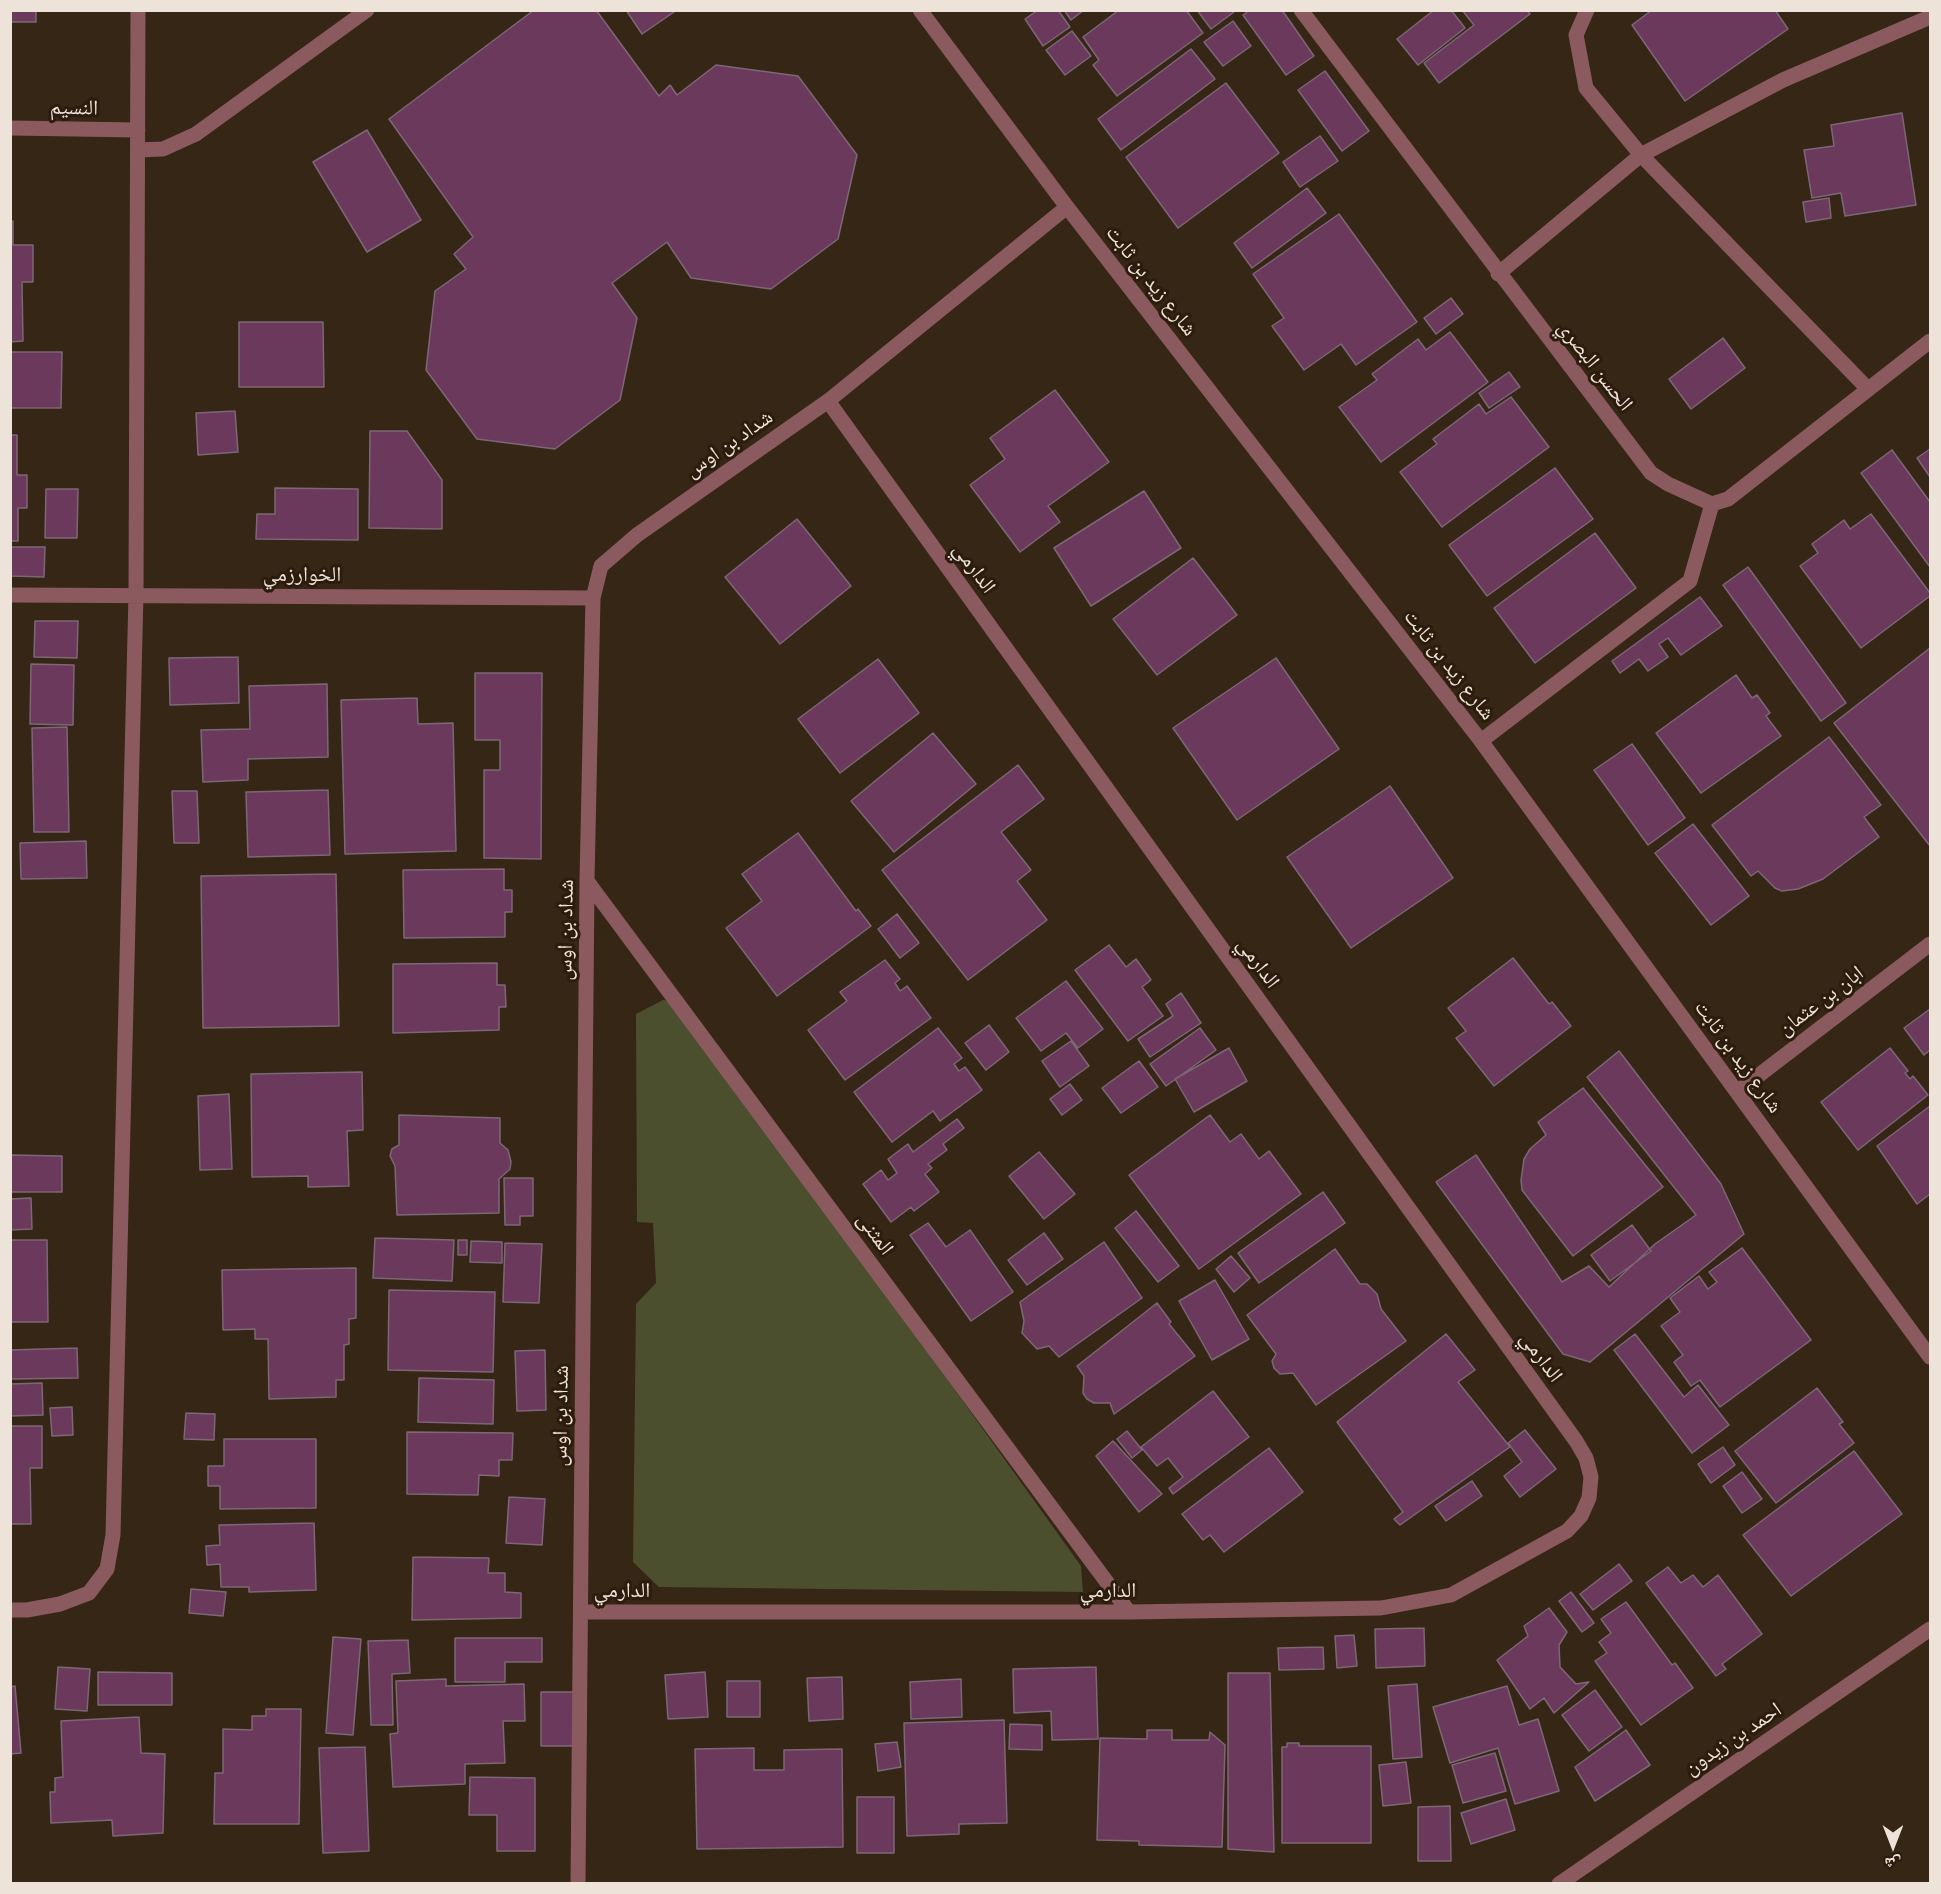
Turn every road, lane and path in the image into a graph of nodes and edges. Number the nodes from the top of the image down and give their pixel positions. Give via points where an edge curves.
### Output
1 (367, 10) edge
2 (920, 10) edge
3 (1300, 10) edge
4 (1587, 10) edge
5 (140, 12) edge
6 (1930, 17) edge
7 (10, 128) edge
8 (138, 130) junction
9 (138, 150) junction
10 (1641, 155) junction
11 (1067, 207) junction
12 (1498, 274) junction
13 (1930, 341) edge
14 (1868, 389) junction
15 (828, 400) junction
16 (1712, 504) junction
17 (136, 594) junction
18 (10, 595) edge
19 (593, 598) junction
20 (1480, 741) junction
21 (587, 881) junction
22 (1930, 944) edge
23 (1737, 1092) junction
24 (1930, 1357) edge
25 (10, 1610) edge
26 (580, 1611) junction
27 (1129, 1612) junction
28 (1930, 1629) edge
29 (578, 1884) edge
30 (1559, 1884) edge

1 - 9 street via 196,134 163,149
2 - 11 street, شارع زيد بن ثابت
3 - 12 street, الحسن البصري
4 - 10 street via 1576,34 1586,88
5 - 8 street
6 - 10 street via 1783,80
7 - 8 street, النسيم
8 - 9 street
9 - 17 street
10 - 12 street
10 - 14 street
11 - 15 street, شداد بن اوس
11 - 20 street, شارع زيد بن ثابت
12 - 16 street, الحسن البصري via 1651,473
13 - 14 street
14 - 16 street via 1728,499
15 - 19 street, شداد بن اوس via 637,535 602,566
15 - 27 street, الدارمي via 1576,1441 1591,1478 1589,1498 1581,1516 1567,1531 1451,1595 1381,1608
16 - 20 street via 1690,581
17 - 18 street, الخوارزمي
17 - 19 street, الخوارزمي
17 - 25 street via 113,1535 107,1569 89,1593 60,1604
19 - 21 street, شداد بن اوس
20 - 23 street, شارع زيد بن ثابت
21 - 26 street, شداد بن اوس
21 - 27 street, المثنى
22 - 23 street, ابان بن عثمان
23 - 24 street, شارع زيد بن ثابت
26 - 27 street, الدارمي
26 - 29 street, شداد بن اوس
28 - 30 street, احمد بن زيدون

